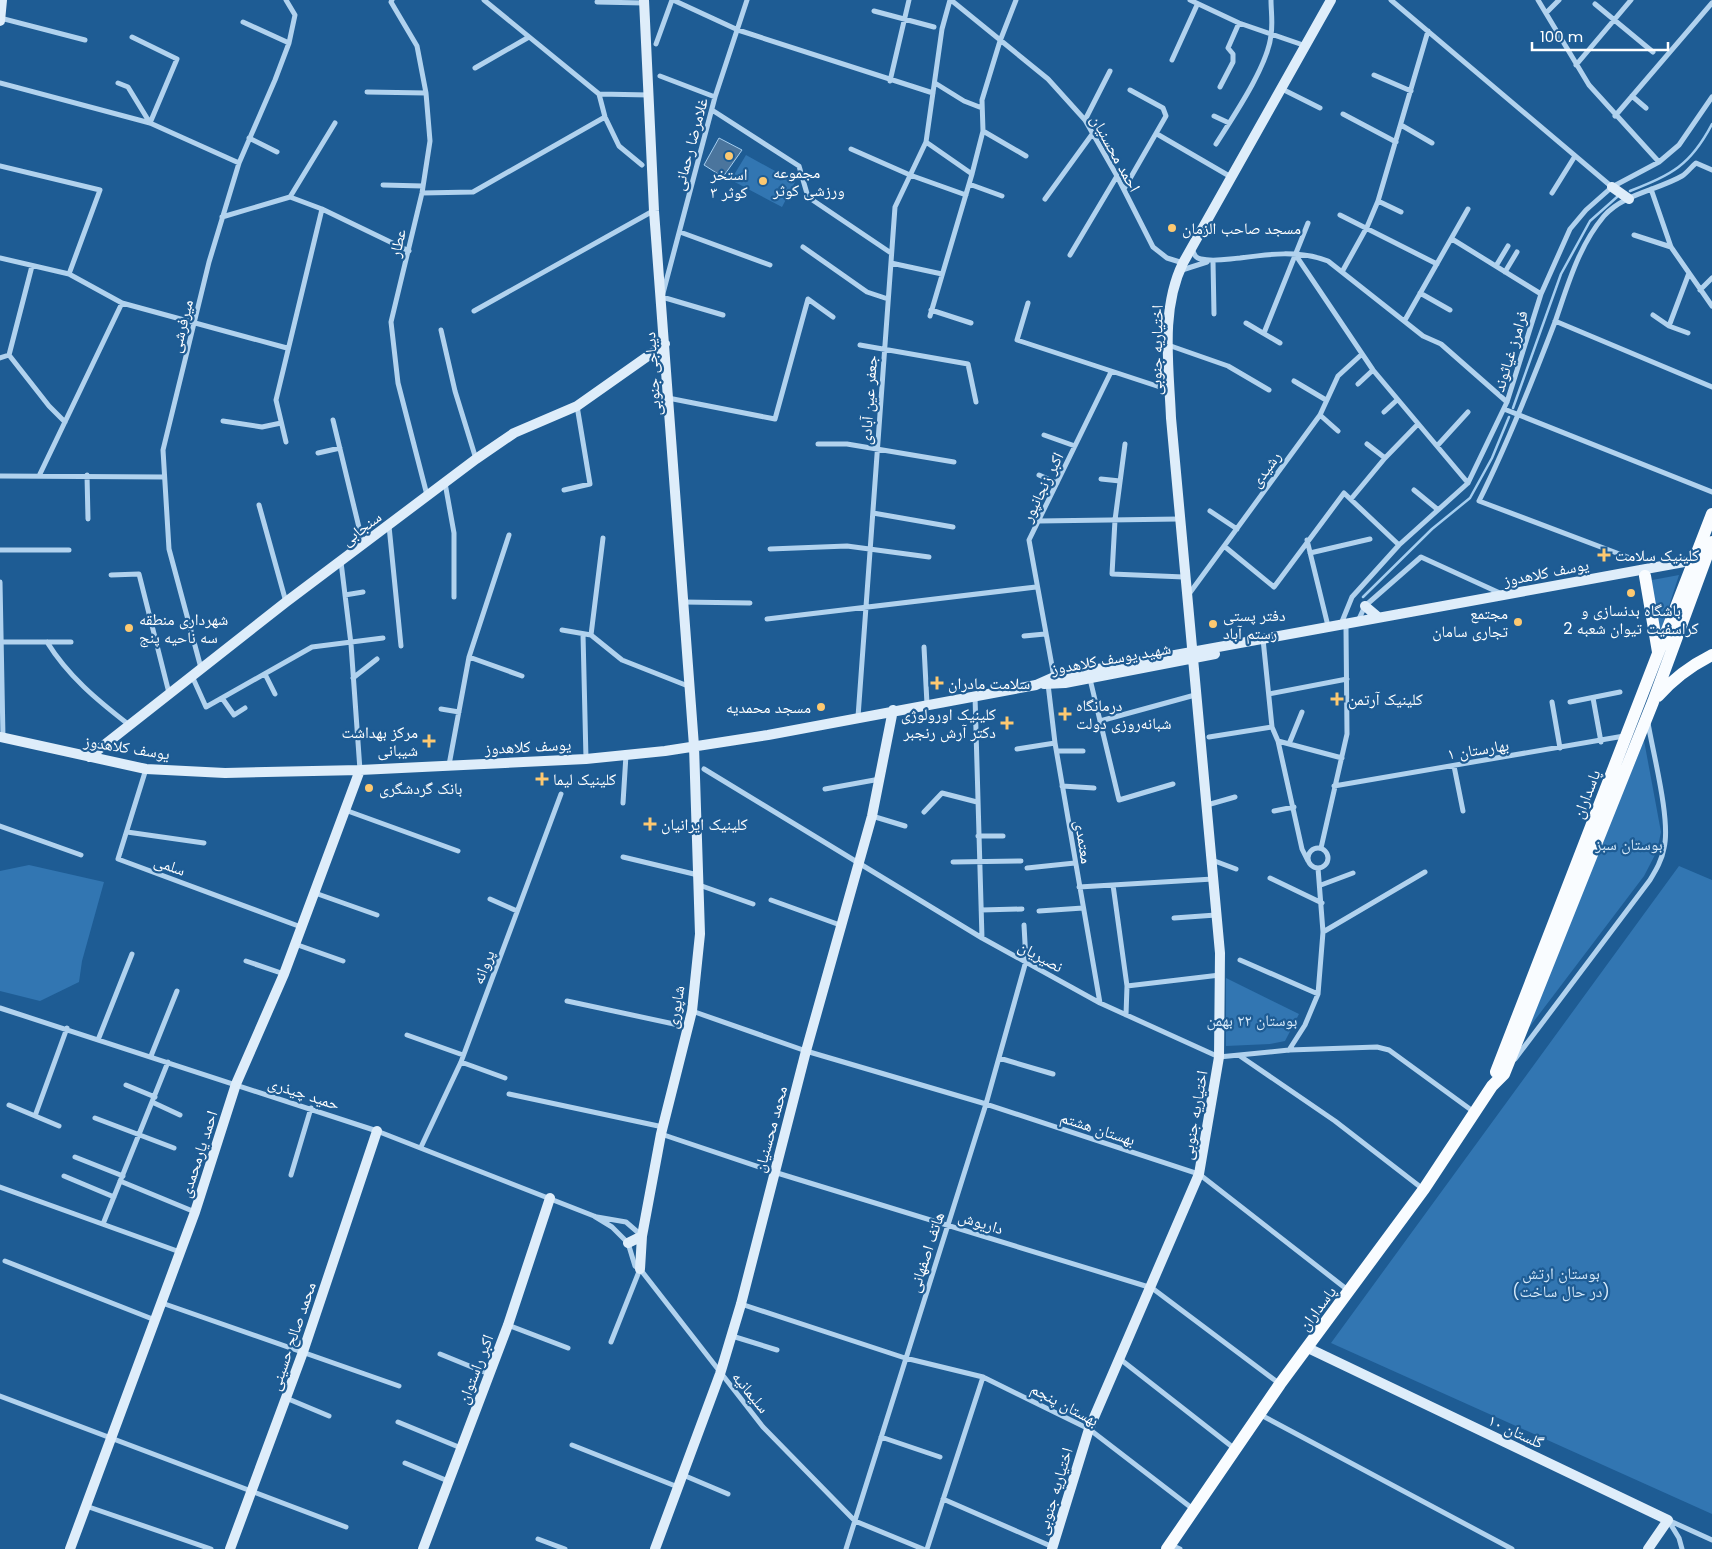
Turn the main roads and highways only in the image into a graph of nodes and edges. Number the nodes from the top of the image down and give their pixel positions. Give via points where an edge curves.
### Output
1 (2, 0) edge
2 (1331, 0) edge
3 (644, 2) edge
4 (0, 20) edge
5 (1612, 187) road end
6 (1630, 199) road end
7 (665, 344) junction
8 (1712, 514) edge
9 (1712, 542) edge
10 (1704, 563) edge
11 (1644, 576) junction
12 (1365, 606) road end
13 (1378, 617) junction
14 (1396, 617) junction
15 (1344, 626) junction
16 (1263, 641) junction
17 (1658, 652) junction
18 (1192, 655) junction
19 (1712, 655) edge
20 (1051, 681) junction
21 (1036, 685) joint
22 (1653, 702) junction
23 (893, 710) junction
24 (2, 737) edge
25 (694, 746) junction
26 (89, 757) junction
27 (360, 770) junction
28 (1492, 1086) junction
29 (377, 1131) road end
30 (550, 1198) road end
31 (642, 1236) junction
32 (628, 1243) road end
33 (640, 1269) road end
34 (1308, 1348) junction
35 (1053, 1548) edge
36 (1173, 1548) edge
37 (70, 1549) edge
38 (230, 1549) edge
39 (423, 1549) edge
40 (655, 1549) edge
41 (1648, 1549) edge

1 - 4 main road
2 - 18 main road, اختیاریه جنوبی via 1192,247 1173,287 1169,309 1170,391
3 - 7 main road, دیباجی جنوبی via 654,211
5 - 6 main road
7 - 25 main road, دیباجی جنوبی
7 - 26 main road, سنجابی via 577,406 514,433 476,459 286,602
8 - 10 main road, پاسداران
9 - 10 main road, پاسداران
10 - 11 main road, یوسف کلاهدوز
10 - 14 main road, یوسف کلاهدوز via 1505,595
10 - 17 main road, پاسداران
10 - 22 main road, پاسداران
11 - 14 main road, یوسف کلاهدوز
11 - 17 main road
12 - 13 main road
13 - 14 main road, یوسف کلاهدوز
13 - 15 main road, یوسف کلاهدوز
14 - 15 main road, یوسف کلاهدوز
15 - 16 main road, یوسف کلاهدوز
15 - 16 main road, یوسف کلاهدوز via 1328,626
16 - 18 main road, یوسف کلاهدوز
17 - 28 main road, پاسداران
18 - 20 main road, شهید یوسف کلاهدوز
18 - 20 main road, شهید یوسف کلاهدوز via 1090,678
18 - 35 main road, اختیاریه جنوبی via 1217,915 1219,1056 1199,1174 1089,1429
19 - 22 main road via 1679,675
20 - 21 main road, شهید یوسف کلاهدوز
21 - 23 main road, یوسف کلاهدوز
22 - 28 main road, پاسداران via 1504,1074
23 - 25 main road, یوسف کلاهدوز
23 - 40 main road, محمد محسنیان via 872,816 806,1051 732,1336
24 - 26 main road, یوسف کلاهدوز
25 - 27 main road, یوسف کلاهدوز via 586,759
25 - 31 main road, شاپوری via 700,934 692,1011 662,1130
26 - 27 main road, یوسف کلاهدوز via 146,769 225,773
27 - 37 main road, احمد یارمحمدی via 296,944 236,1084 195,1212
28 - 34 main road, پاسداران via 1424,1189
29 - 38 main road, محمد صالح حسینی via 303,1352
30 - 39 main road, اکبر راستوان via 508,1325
31 - 32 main road
31 - 33 main road, شاپوری
34 - 36 main road, پاسداران via 1194,1510
34 - 41 main road, گلستان ۱۰ via 1668,1520

